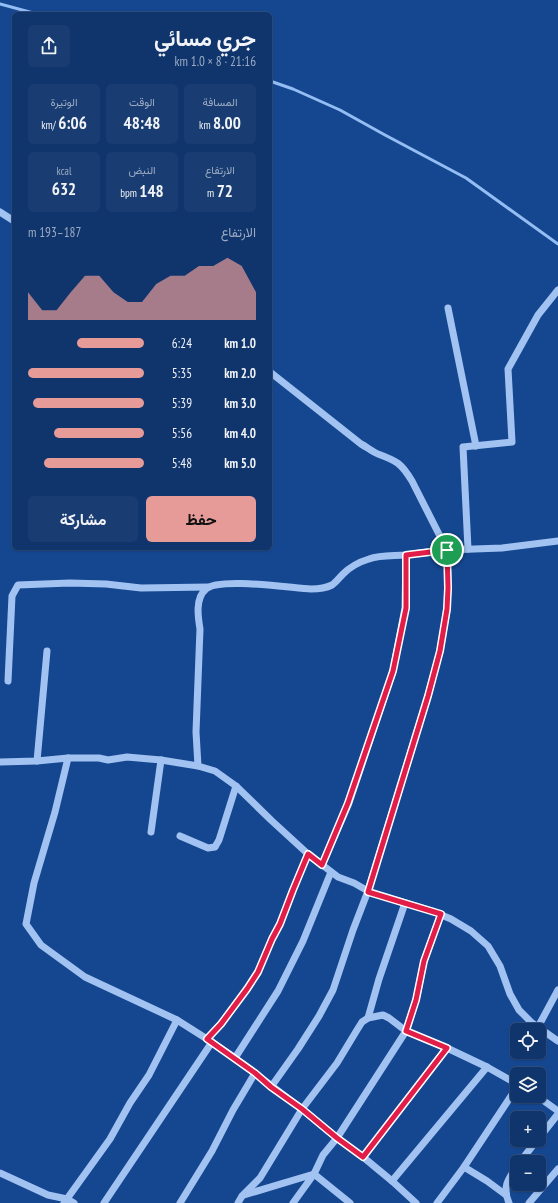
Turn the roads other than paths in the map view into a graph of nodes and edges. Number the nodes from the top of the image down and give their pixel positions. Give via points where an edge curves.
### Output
1 (0, 212) edge
2 (12, 220) edge
3 (558, 290) edge
4 (448, 308) dead end
5 (272, 374) edge
6 (476, 446) junction
7 (558, 542) edge
8 (468, 549) junction
9 (447, 550) junction
10 (406, 555) junction
11 (209, 587) junction
12 (47, 651) dead end
13 (8, 681) dead end
14 (68, 758) junction
15 (161, 760) junction
16 (37, 761) junction
17 (0, 762) edge
18 (198, 766) junction
19 (236, 786) junction
20 (150, 832) dead end
21 (180, 836) dead end
22 (308, 854) junction
23 (322, 865) junction
24 (331, 872) junction
25 (368, 892) junction
26 (405, 903) junction
27 (441, 914) junction
28 (558, 990) edge
29 (368, 1018) junction
30 (177, 1020) junction
31 (533, 1023) edge
32 (540, 1023) edge
33 (406, 1031) junction
34 (546, 1032) edge
35 (557, 1039) edge
36 (210, 1040) junction
37 (447, 1048) junction
38 (235, 1058) junction
39 (487, 1067) junction
40 (255, 1073) junction
41 (510, 1080) edge
42 (271, 1087) junction
43 (510, 1098) edge
44 (546, 1103) edge
45 (302, 1109) junction
46 (558, 1112) edge
47 (546, 1128) edge
48 (337, 1138) junction
49 (532, 1147) edge
50 (525, 1155) edge
51 (363, 1157) junction
52 (464, 1168) junction
53 (558, 1169) edge
54 (0, 1173) edge
55 (314, 1174) junction
56 (510, 1176) edge
57 (392, 1180) junction
58 (506, 1195) junction
59 (242, 1196) junction
60 (66, 1201) edge
61 (74, 1203) edge
62 (104, 1203) edge
63 (180, 1203) edge
64 (238, 1203) edge
65 (293, 1203) edge
66 (350, 1203) edge
67 (416, 1203) edge
68 (437, 1203) edge
69 (509, 1203) edge
70 (529, 1203) edge

1 - 2 street
3 - 6 street via 538,315 508,369 512,442
4 - 6 street
5 - 9 street via 361,444 400,464 418,492
6 - 8 street via 463,447
7 - 8 street
8 - 9 street
9 - 10 street
9 - 25 street via 447,609 440,651
10 - 11 street via 363,561 353,566 332,585 325,587 310,589 247,584
10 - 23 street via 406,608 393,671 348,803
11 - 13 street via 141,588 70,583 18,585 12,596
11 - 18 street via 205,589 198,607
12 - 16 street
14 - 15 street via 108,760 127,757
14 - 16 street
14 - 30 street via 34,883 26,924 41,945 85,977
15 - 18 street
15 - 20 street
16 - 17 street
18 - 19 street via 215,771
19 - 21 street via 215,847 208,848
19 - 22 street
22 - 23 street
22 - 36 street via 258,972
23 - 24 street
24 - 25 street
24 - 38 street via 303,941 278,991
25 - 26 street
25 - 42 street via 333,990 298,1049
26 - 27 street
26 - 29 street
27 - 31 street via 471,930 488,946 500,966 514,1002
27 - 33 street via 424,961
28 - 32 street
29 - 33 street via 383,1015
29 - 45 street via 362,1022 337,1063
30 - 36 street
30 - 60 street via 150,1075 110,1139
33 - 37 street
33 - 48 street
34 - 35 street
36 - 38 street
36 - 62 street
37 - 39 street
37 - 51 street
38 - 40 street
39 - 41 street
39 - 57 street
40 - 42 street
40 - 63 street
42 - 45 street
43 - 52 street
44 - 46 street
45 - 48 street
45 - 59 street via 260,1178
46 - 47 street
48 - 51 street
48 - 55 street via 323,1155
49 - 50 street
51 - 57 street
52 - 58 street
52 - 68 street
53 - 70 street
54 - 60 street
55 - 59 street
55 - 65 street
55 - 66 street
56 - 58 street
57 - 67 street
58 - 69 street
59 - 64 street
60 - 61 street

